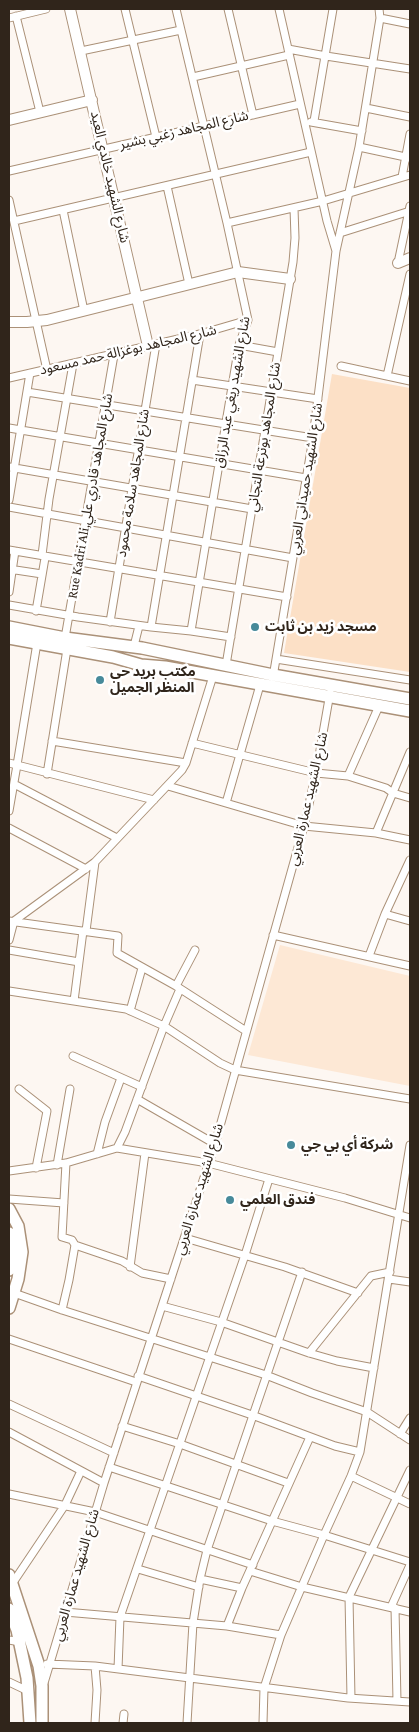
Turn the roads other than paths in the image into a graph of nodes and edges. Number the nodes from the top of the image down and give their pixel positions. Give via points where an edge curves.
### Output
1 (46, 9) edge
2 (70, 9) edge
3 (125, 9) edge
4 (176, 9) edge
5 (228, 9) edge
6 (279, 9) edge
7 (333, 9) edge
8 (379, 9) edge
9 (13, 17) edge
10 (380, 18) junction
11 (410, 24) edge
12 (181, 30) junction
13 (133, 39) junction
14 (81, 51) junction
15 (289, 52) junction
16 (326, 56) junction
17 (373, 63) junction
18 (241, 66) junction
19 (410, 68) edge
20 (193, 77) junction
21 (92, 100) junction
22 (300, 104) junction
23 (366, 108) junction
24 (40, 112) junction
25 (253, 115) junction
26 (410, 116) edge
27 (9, 120) edge
28 (314, 121) junction
29 (305, 123) junction
30 (204, 126) junction
31 (362, 131) junction
32 (410, 134) edge
33 (156, 137) junction
34 (359, 147) junction
35 (103, 148) junction
36 (311, 152) junction
37 (408, 157) edge
38 (9, 171) edge
39 (215, 174) junction
40 (410, 175) edge
41 (402, 177) junction
42 (167, 186) junction
43 (349, 194) junction
44 (114, 199) junction
45 (9, 200) edge
46 (324, 201) junction
47 (294, 208) junction
48 (410, 209) edge
49 (63, 210) junction
50 (10, 213) edge
51 (14, 221) junction
52 (228, 223) junction
53 (340, 233) junction
54 (336, 251) junction
55 (410, 258) edge
56 (398, 263) joint
57 (238, 272) junction
58 (410, 274) edge
59 (290, 279) junction
60 (189, 284) junction
61 (137, 297) junction
62 (84, 311) junction
63 (248, 320) junction
64 (37, 321) junction
65 (9, 322) edge
66 (200, 334) junction
67 (152, 345) junction
68 (238, 346) junction
69 (278, 352) junction
70 (114, 354) junction
71 (73, 364) junction
72 (341, 366) dead end
73 (47, 370) junction
74 (30, 373) junction
75 (387, 376) junction
76 (9, 378) edge
77 (192, 380) junction
78 (410, 381) edge
79 (232, 386) junction
80 (27, 392) junction
81 (271, 392) junction
82 (67, 398) junction
83 (318, 399) junction
84 (106, 404) junction
85 (146, 410) junction
86 (186, 417) junction
87 (226, 424) junction
88 (9, 428) edge
89 (21, 430) junction
90 (265, 430) junction
91 (60, 436) junction
92 (313, 438) junction
93 (99, 443) junction
94 (139, 450) junction
95 (179, 456) junction
96 (219, 463) junction
97 (12, 467) edge
98 (259, 470) junction
99 (53, 475) junction
100 (306, 478) junction
101 (93, 482) junction
102 (133, 489) junction
103 (172, 496) junction
104 (9, 500) edge
105 (212, 503) junction
106 (9, 507) edge
107 (252, 509) junction
108 (47, 514) junction
109 (86, 522) junction
110 (126, 529) junction
111 (166, 535) junction
112 (206, 542) junction
113 (246, 549) junction
114 (12, 550) edge
115 (42, 555) junction
116 (293, 558) junction
117 (80, 561) junction
118 (119, 568) junction
119 (11, 569) edge
120 (42, 574) junction
121 (160, 575) junction
122 (200, 582) junction
123 (239, 588) junction
124 (9, 592) edge
125 (287, 597) junction
126 (9, 605) edge
127 (36, 610) junction
128 (69, 616) junction
129 (110, 622) junction
130 (139, 626) junction
131 (151, 627) junction
132 (9, 628) edge
133 (192, 631) junction
134 (231, 637) junction
135 (9, 638) edge
136 (37, 643) junction
137 (66, 643) junction
138 (134, 646) junction
139 (276, 659) junction
140 (226, 665) junction
141 (273, 675) junction
142 (213, 676) junction
143 (410, 680) edge
144 (265, 686) junction
145 (330, 691) junction
146 (410, 698) edge
147 (379, 706) junction
148 (410, 711) edge
149 (52, 742) junction
150 (192, 743) junction
151 (410, 752) edge
152 (240, 754) junction
153 (9, 763) edge
154 (186, 763) junction
155 (17, 765) junction
156 (316, 773) junction
157 (47, 774) junction
158 (348, 776) junction
159 (14, 784) junction
160 (168, 786) junction
161 (393, 793) junction
162 (410, 798) edge
163 (154, 800) junction
164 (226, 803) junction
165 (9, 811) edge
166 (304, 826) junction
167 (9, 828) edge
168 (376, 833) junction
169 (117, 838) junction
170 (410, 840) edge
171 (410, 860) edge
172 (95, 862) junction
173 (86, 869) junction
174 (401, 880) junction
175 (410, 882) edge
176 (385, 914) junction
177 (12, 921) edge
178 (410, 921) edge
179 (85, 931) junction
180 (273, 935) junction
181 (9, 940) edge
182 (9, 950) edge
183 (195, 950) dead end
184 (369, 956) junction
185 (80, 962) junction
186 (410, 966) edge
187 (142, 968) junction
188 (178, 988) junction
189 (9, 991) edge
190 (74, 1001) junction
191 (130, 1011) junction
192 (164, 1026) junction
193 (246, 1032) junction
194 (74, 1056) dead end
195 (234, 1070) junction
196 (121, 1078) junction
197 (142, 1087) junction
198 (19, 1089) dead end
199 (70, 1089) dead end
200 (137, 1099) junction
201 (410, 1099) edge
202 (215, 1144) junction
203 (410, 1145) edge
204 (117, 1148) junction
205 (144, 1152) junction
206 (97, 1154) junction
207 (66, 1163) junction
208 (208, 1163) junction
209 (57, 1165) junction
210 (36, 1168) junction
211 (9, 1171) edge
212 (269, 1179) junction
213 (408, 1181) edge
214 (9, 1199) edge
215 (64, 1203) junction
216 (9, 1210) edge
217 (400, 1215) junction
218 (410, 1218) edge
219 (9, 1233) edge
220 (185, 1238) junction
221 (75, 1245) junction
222 (245, 1255) junction
223 (130, 1267) junction
224 (9, 1270) edge
225 (302, 1272) junction
226 (390, 1275) junction
227 (170, 1279) junction
228 (410, 1282) edge
229 (14, 1293) junction
230 (358, 1293) junction
231 (162, 1306) junction
232 (9, 1308) edge
233 (62, 1310) junction
234 (221, 1322) junction
235 (9, 1339) edge
236 (150, 1339) junction
237 (278, 1342) junction
238 (310, 1353) junction
239 (210, 1357) junction
240 (374, 1368) junction
241 (266, 1375) junction
242 (137, 1379) junction
243 (196, 1396) junction
244 (9, 1404) edge
245 (367, 1412) junction
246 (252, 1414) junction
247 (410, 1418) edge
248 (122, 1426) junction
249 (9, 1432) edge
250 (400, 1434) junction
251 (310, 1437) junction
252 (410, 1440) edge
253 (180, 1444) junction
254 (360, 1452) junction
255 (114, 1453) junction
256 (237, 1464) junction
257 (110, 1467) junction
258 (410, 1470) edge
259 (81, 1471) junction
260 (351, 1476) junction
261 (104, 1483) junction
262 (288, 1483) junction
263 (166, 1485) junction
264 (9, 1494) edge
265 (397, 1498) junction
266 (222, 1504) junction
267 (410, 1504) edge
268 (65, 1505) junction
269 (95, 1512) junction
270 (272, 1521) junction
271 (151, 1531) junction
272 (324, 1535) junction
273 (207, 1550) junction
274 (372, 1550) junction
275 (410, 1563) edge
276 (251, 1568) junction
277 (138, 1569) junction
278 (200, 1578) junction
279 (11, 1579) edge
280 (199, 1587) junction
281 (302, 1587) junction
282 (242, 1588) junction
283 (349, 1598) junction
284 (393, 1607) junction
285 (65, 1612) junction
286 (410, 1612) edge
287 (10, 1613) edge
288 (120, 1617) junction
289 (193, 1623) junction
290 (227, 1626) junction
291 (281, 1635) junction
292 (14, 1641) edge
293 (45, 1665) junction
294 (95, 1666) junction
295 (118, 1669) junction
296 (189, 1677) junction
297 (28, 1678) junction
298 (9, 1682) edge
299 (42, 1686) junction
300 (264, 1688) junction
301 (29, 1692) junction
302 (351, 1698) junction
303 (397, 1700) junction
304 (410, 1702) edge
305 (124, 1714) dead end
306 (30, 1723) edge
307 (42, 1723) edge
308 (95, 1723) edge
309 (123, 1723) edge
310 (187, 1723) edge
311 (263, 1723) edge

1 - 9 street
2 - 14 street, شارع الشهيد خالدي العيد
3 - 13 street
4 - 12 street, شارع الشهيد ريغي عبد الرزاق
5 - 18 street
6 - 15 street
7 - 16 street
8 - 10 street, شارع الشهيد حميداني العربي
9 - 24 street
10 - 11 street
10 - 17 street, شارع الشهيد حميداني العربي
12 - 13 street
12 - 20 street, شارع الشهيد ريغي عبد الرزاق
13 - 14 street
13 - 33 street
14 - 21 street, شارع الشهيد خالدي العيد
15 - 16 street
15 - 18 street
15 - 22 street
16 - 17 street
16 - 28 street
17 - 19 street
17 - 23 street, شارع الشهيد حميداني العربي
18 - 20 street
18 - 25 street
20 - 30 street, شارع الشهيد ريغي عبد الرزاق
21 - 24 street
21 - 35 street, شارع الشهيد خالدي العيد
22 - 25 street, شارع المجاهد زغبي بشير
22 - 29 street
23 - 26 street
23 - 31 street, شارع الشهيد حميداني العربي
24 - 27 street
25 - 30 street, شارع المجاهد زغبي بشير
28 - 29 street
28 - 31 street
29 - 36 street
30 - 33 street, شارع المجاهد زغبي بشير
30 - 39 street, شارع الشهيد ريغي عبد الرزاق
31 - 34 street, شارع الشهيد حميداني العربي
32 - 37 street
33 - 35 street, شارع المجاهد زغبي بشير
34 - 37 street
34 - 43 street, شارع الشهيد حميداني العربي
35 - 38 street, شارع المجاهد زغبي بشير
35 - 44 street, شارع الشهيد خالدي العيد
36 - 39 street
36 - 46 street
37 - 41 street
39 - 42 street
39 - 52 street, شارع الشهيد ريغي عبد الرزاق
40 - 41 street
41 - 43 street
42 - 44 street
42 - 60 street
43 - 46 street
43 - 53 street, شارع الشهيد حميداني العربي
44 - 49 street
44 - 61 street, شارع الشهيد خالدي العيد
45 - 50 street
46 - 47 street
46 - 54 street
47 - 52 street
47 - 59 street, شارع المجاهد بوترعة التجاني via 296,238
48 - 53 street
48 - 56 street
49 - 51 street
49 - 62 street
50 - 51 street
51 - 64 street
52 - 57 street, شارع الشهيد ريغي عبد الرزاق
53 - 54 street, شارع الشهيد حميداني العربي
54 - 83 street, شارع الشهيد حميداني العربي
55 - 56 street
57 - 59 street
57 - 60 street
57 - 63 street, شارع الشهيد ريغي عبد الرزاق
58 - 75 street
59 - 69 street, شارع المجاهد بوترعة التجاني
60 - 61 street
61 - 62 street
61 - 67 street, شارع الشهيد خالدي العيد
62 - 64 street
63 - 66 street, شارع المجاهد بوغزالة حمد مسعود
63 - 68 street, شارع الشهيد ريغي عبد الرزاق
64 - 65 street
64 - 73 street
66 - 67 street, شارع المجاهد بوغزالة حمد مسعود
66 - 77 street
67 - 70 street, شارع المجاهد بوغزالة حمد مسعود
67 - 85 street, شارع المجاهد سلامة محمود
68 - 69 street
68 - 79 street, شارع الشهيد ريغي عبد الرزاق
69 - 81 street, شارع المجاهد بوترعة التجاني
70 - 71 street, شارع المجاهد بوغزالة حمد مسعود
70 - 84 street, Rue Kadri Ali,شارع المجاهد قادري علي
71 - 73 street, شارع المجاهد بوغزالة حمد مسعود
71 - 82 street
72 - 75 street
73 - 74 street, شارع المجاهد بوغزالة حمد مسعود
74 - 76 street, شارع المجاهد بوغزالة حمد مسعود
74 - 80 street
75 - 78 street
77 - 79 street
77 - 86 street
79 - 81 street
79 - 87 street, شارع الشهيد ريغي عبد الرزاق
80 - 82 street
80 - 89 street
81 - 83 street
81 - 90 street, شارع المجاهد بوترعة التجاني
82 - 84 street
82 - 91 street
83 - 92 street, شارع الشهيد حميداني العربي
84 - 85 street
84 - 93 street, Rue Kadri Ali,شارع المجاهد قادري علي
85 - 86 street
85 - 94 street, شارع المجاهد سلامة محمود
86 - 87 street
86 - 95 street
87 - 90 street
87 - 96 street, شارع الشهيد ريغي عبد الرزاق
88 - 89 street
89 - 91 street
89 - 97 street
90 - 92 street
90 - 98 street, شارع المجاهد بوترعة التجاني
91 - 93 street
91 - 99 street
92 - 100 street, شارع الشهيد حميداني العربي
93 - 94 street
93 - 101 street, Rue Kadri Ali,شارع المجاهد قادري علي
94 - 95 street
94 - 102 street, شارع المجاهد سلامة محمود
95 - 96 street
95 - 103 street
96 - 98 street
96 - 105 street, شارع الشهيد ريغي عبد الرزاق
97 - 99 street
97 - 104 street
98 - 100 street
98 - 107 street, شارع المجاهد بوترعة التجاني
99 - 101 street
99 - 108 street
100 - 116 street, شارع الشهيد حميداني العربي
101 - 102 street
101 - 109 street, Rue Kadri Ali,شارع المجاهد قادري علي
102 - 103 street
102 - 110 street, شارع المجاهد سلامة محمود
103 - 105 street
103 - 111 street
105 - 107 street
105 - 112 street, شارع الشهيد ريغي عبد الرزاق
106 - 108 street
107 - 113 street, شارع المجاهد بوترعة التجاني
108 - 109 street
108 - 115 street
109 - 110 street
109 - 117 street, Rue Kadri Ali,شارع المجاهد قادري علي
110 - 111 street
110 - 118 street, شارع المجاهد سلامة محمود
111 - 112 street
111 - 121 street
112 - 113 street
112 - 122 street, شارع الشهيد ريغي عبد الرزاق
113 - 116 street
113 - 123 street, شارع المجاهد بوترعة التجاني
114 - 115 street
114 - 119 street
115 - 117 street
115 - 120 street via 45,558
116 - 125 street, شارع الشهيد حميداني العربي
117 - 118 street
117 - 128 street, Rue Kadri Ali,شارع المجاهد قادري علي
118 - 121 street
118 - 129 street, شارع المجاهد سلامة محمود
119 - 120 street
119 - 124 street
120 - 127 street
121 - 122 street
121 - 131 street
122 - 123 street
122 - 133 street, شارع الشهيد ريغي عبد الرزاق
123 - 125 street
123 - 134 street, شارع المجاهد بوترعة التجاني
125 - 139 street, شارع الشهيد حميداني العربي
126 - 127 street
127 - 128 street
128 - 129 street
128 - 137 street, Rue Kadri Ali,شارع المجاهد قادري علي
129 - 130 street
130 - 131 street
130 - 138 street
131 - 133 street
132 - 137 main road
133 - 134 street
134 - 140 street, شارع المجاهد بوترعة التجاني
135 - 136 main road
136 - 137 main road
136 - 155 street
137 - 138 main road
137 - 142 main road via 141,665
137 - 149 street, Rue Kadri Ali,شارع المجاهد قادري علي
138 - 140 main road
139 - 141 street, شارع الشهيد حميداني العربي
139 - 143 street
140 - 141 main road
141 - 144 street, شارع الشهيد حميداني العربي
141 - 145 main road
142 - 144 main road
142 - 150 street
144 - 145 main road
144 - 152 street, شارع الشهيد حميداني العربي
145 - 146 main road
145 - 147 main road
145 - 156 street, شارع الشهيد عمارة العربي
147 - 148 main road
147 - 158 street
149 - 154 street
149 - 157 street, Rue Kadri Ali,شارع المجاهد قادري علي
150 - 152 street
150 - 154 street
151 - 161 street
152 - 156 street
152 - 164 street, شارع الشهيد حميداني العربي
153 - 155 street
154 - 160 street
155 - 157 street
155 - 159 street
156 - 158 street
156 - 166 street, شارع الشهيد عمارة العربي
157 - 163 street
158 - 161 street
159 - 165 street
159 - 169 street
160 - 163 street
160 - 164 street
161 - 162 street
161 - 168 street
163 - 169 street
164 - 166 street
166 - 168 street
166 - 180 street, شارع الشهيد عمارة العربي
167 - 173 street
168 - 170 street
169 - 172 street
171 - 174 street
172 - 173 street
172 - 179 street
173 - 177 street
174 - 175 street
174 - 176 street
176 - 178 street
176 - 184 street
177 - 179 street
177 - 181 street
179 - 185 street
179 - 187 street via 118,936 117,953
180 - 184 street
180 - 193 street, شارع الشهيد عمارة العربي
182 - 185 street
183 - 188 street
184 - 186 street
185 - 190 street
187 - 188 street
187 - 191 street
188 - 192 street
188 - 193 street
189 - 190 street
190 - 191 street
191 - 192 street
192 - 195 street
192 - 197 street
193 - 195 street, شارع الشهيد عمارة العربي
194 - 196 street
195 - 201 street
195 - 202 street, شارع الشهيد عمارة العربي
196 - 197 street
196 - 206 street
197 - 200 street
198 - 210 street via 47,1111
199 - 209 street
200 - 202 street
200 - 204 street
202 - 208 street, شارع الشهيد عمارة العربي
203 - 213 street
204 - 205 street
204 - 206 street
205 - 208 street
205 - 223 street
206 - 207 street
207 - 209 street
207 - 215 street
208 - 212 street
208 - 220 street, شارع الشهيد عمارة العربي
209 - 210 street
210 - 211 street
212 - 217 street
212 - 222 street
213 - 217 street
214 - 215 street
215 - 221 street via 62,1237 72,1240
216 - 229 main road via 18,1226 22,1252
217 - 218 street
217 - 226 street
219 - 224 main road via 12,1252
220 - 222 street
220 - 227 street, شارع الشهيد عمارة العربي
221 - 223 street via 122,1260
221 - 233 street
222 - 225 street
222 - 234 street
223 - 227 street
225 - 230 street
225 - 237 street
226 - 228 street
226 - 230 street via 371,1276
226 - 240 street
227 - 231 street, شارع الشهيد عمارة العربي
229 - 232 main road
229 - 233 street
230 - 238 street
231 - 234 street
231 - 236 street, شارع الشهيد عمارة العربي
233 - 236 street
234 - 237 street
234 - 239 street
235 - 242 street
236 - 239 street
236 - 242 street, شارع الشهيد عمارة العربي
237 - 238 street
237 - 241 street
238 - 240 street
239 - 241 street
239 - 243 street
240 - 245 street
241 - 245 street
241 - 246 street
242 - 243 street
242 - 248 street, شارع الشهيد عمارة العربي
243 - 246 street
243 - 253 street
244 - 255 street
245 - 250 street
245 - 254 street
246 - 251 street
246 - 256 street
247 - 250 street
248 - 253 street
248 - 255 street, شارع الشهيد عمارة العربي
249 - 259 street
250 - 252 street
251 - 254 street
251 - 262 street
253 - 256 street
253 - 263 street
254 - 260 street
255 - 257 street, شارع الشهيد عمارة العربي
256 - 262 street
256 - 266 street
257 - 261 street, شارع الشهيد عمارة العربي
257 - 263 street
258 - 265 street
259 - 261 street
259 - 268 street
260 - 265 street
260 - 272 street
261 - 269 street, شارع الشهيد عمارة العربي
262 - 270 street
263 - 266 street
263 - 271 street
264 - 268 street
265 - 267 street
265 - 274 street
266 - 270 street
266 - 273 street
268 - 269 street
268 - 279 street
269 - 271 street
269 - 285 street, شارع الشهيد عمارة العربي
270 - 272 street
270 - 276 street
271 - 273 street
271 - 277 street
272 - 274 street
272 - 281 street
273 - 276 street
273 - 278 street
274 - 275 street
274 - 283 street
275 - 284 street
276 - 281 street
276 - 282 street
277 - 280 street
277 - 288 street
278 - 280 street
278 - 282 street
279 - 293 main road
280 - 289 street
281 - 283 street
281 - 291 street
282 - 290 street
283 - 284 street
283 - 302 street
284 - 286 street
284 - 303 street
285 - 288 street
285 - 293 street, شارع الشهيد عمارة العربي
287 - 292 main road
288 - 289 street
288 - 295 street
289 - 290 street
289 - 296 street
290 - 291 street
291 - 300 street
292 - 297 main road
293 - 294 street
293 - 297 main road
293 - 299 main road
294 - 295 street
294 - 308 street
295 - 296 street
296 - 300 street
296 - 310 street
297 - 301 main road
298 - 301 street
299 - 301 main road
299 - 307 main road
300 - 302 street
300 - 311 street
301 - 306 main road
302 - 303 street
303 - 304 street
305 - 309 street

